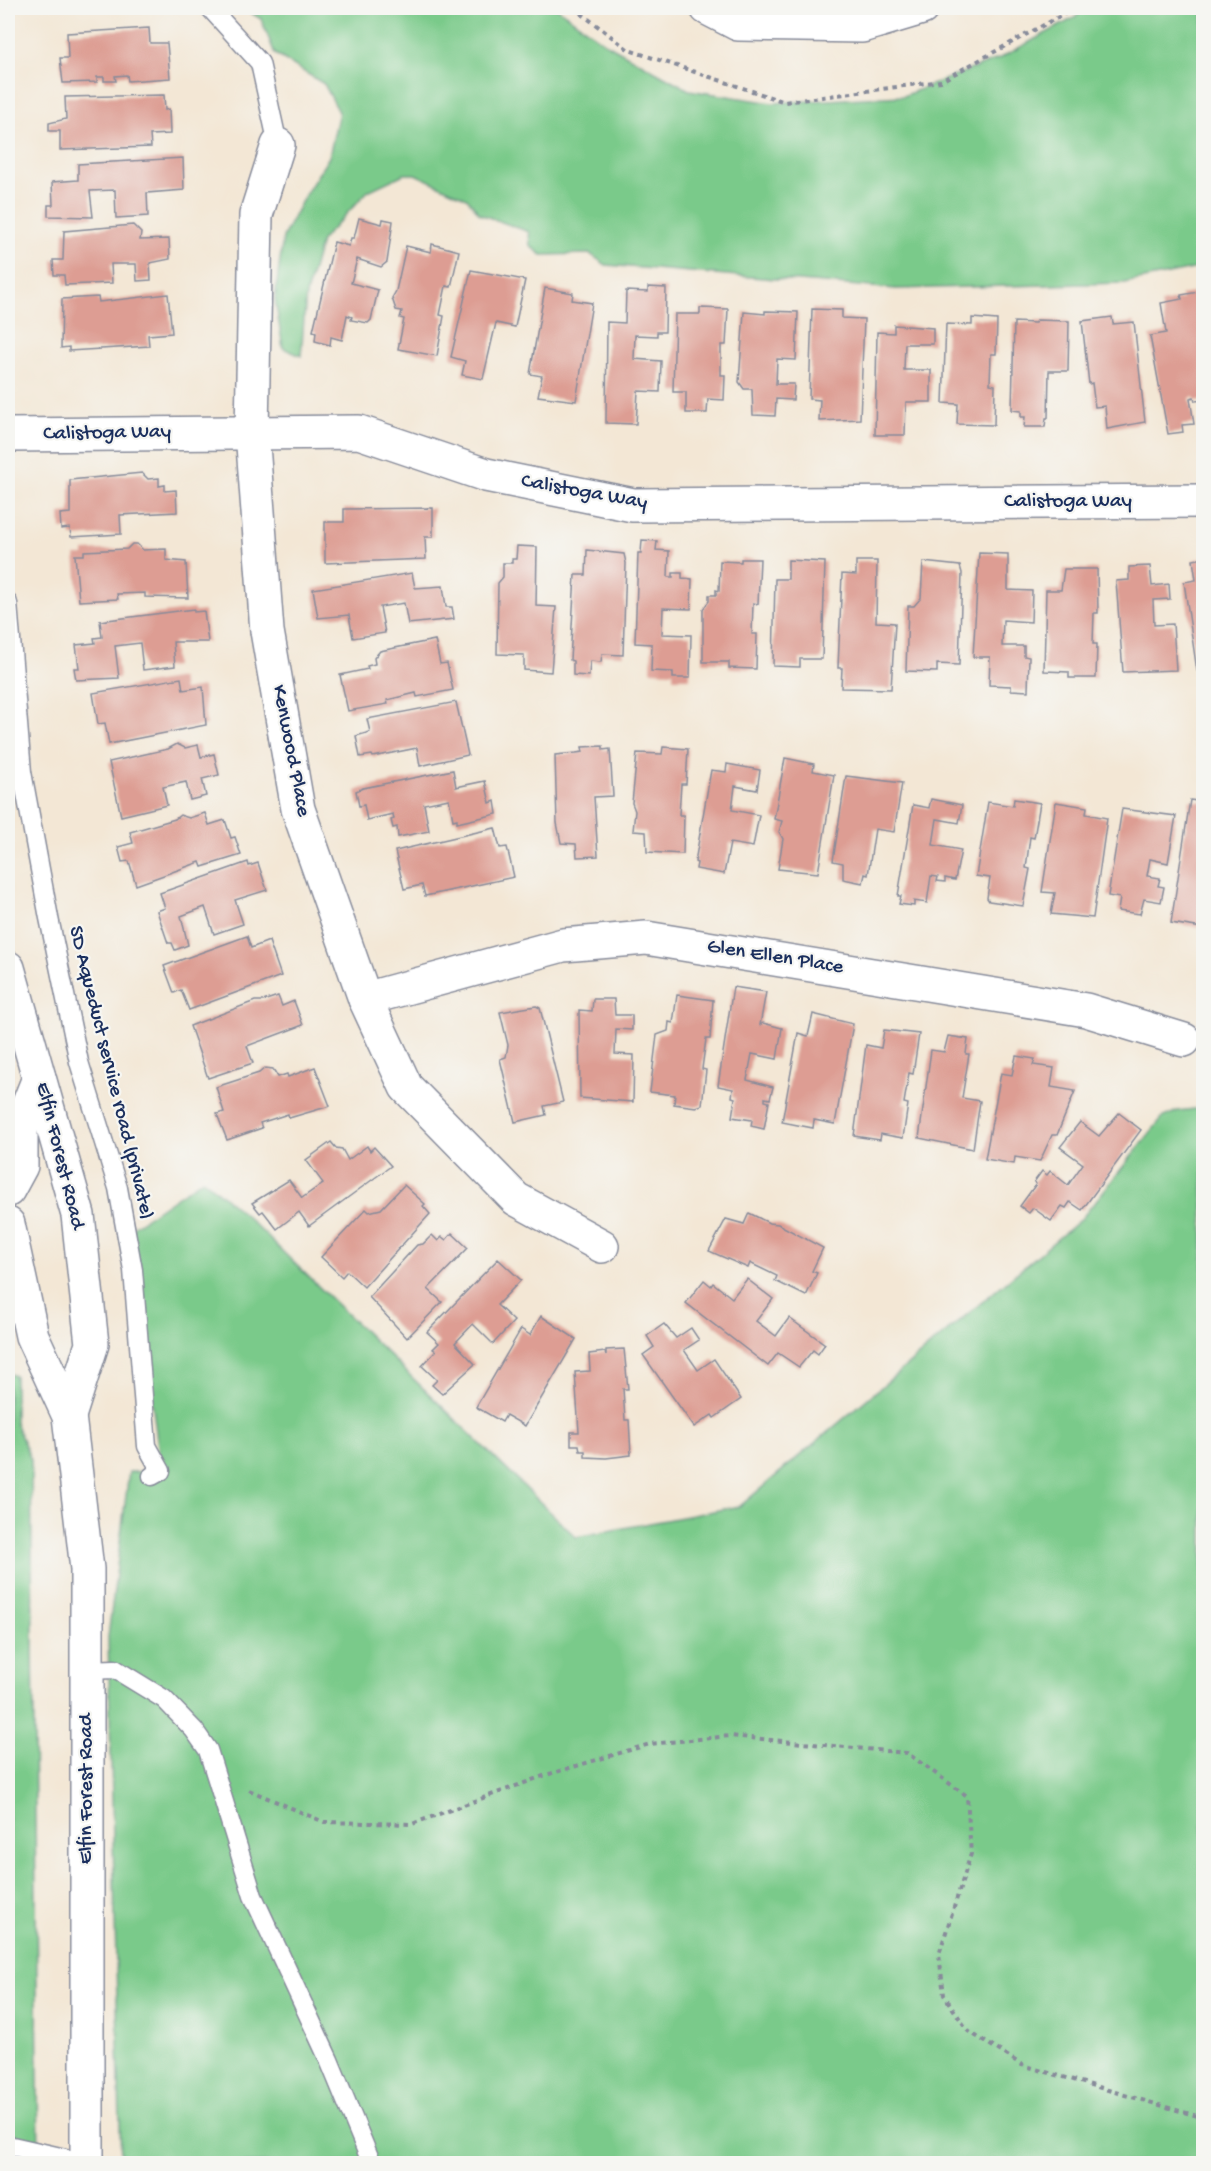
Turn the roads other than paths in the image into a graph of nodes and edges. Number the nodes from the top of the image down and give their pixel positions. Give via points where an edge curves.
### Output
1 (210, 8) edge
2 (707, 8) edge
3 (922, 8) edge
4 (278, 145) joint
5 (252, 432) junction
6 (8, 435) edge
7 (1203, 501) edge
8 (8, 603) edge
9 (8, 968) edge
10 (366, 999) junction
11 (1184, 1040) dead end
12 (39, 1078) junction
13 (8, 1190) edge
14 (8, 1224) edge
15 (602, 1246) dead end
16 (69, 1416) junction
17 (152, 1476) dead end
18 (86, 1670) junction
19 (8, 2145) edge
20 (87, 2163) edge
21 (372, 2163) edge

1 - 4 lane via 260,63
2 - 3 street via 738,24 862,26
4 - 5 street, Kenwood Place via 256,215
5 - 6 street, Calistoga Way
5 - 7 street, Calistoga Way via 358,432 486,475 633,505
5 - 10 street, Kenwood Place via 267,631 298,809
8 - 17 lane, SD Aqueduct service road (private) via 22,772 49,918 79,1062 118,1188 133,1270 147,1446 161,1471
9 - 12 street, Elfin Forest Road
10 - 11 street, Glen Ellen Place via 563,945 646,938 1086,1010
10 - 15 street, Kenwood Place via 406,1087 516,1199
12 - 13 street via 21,1124 21,1166
12 - 16 street, Elfin Forest Road via 78,1215 92,1344
14 - 16 street, Elfin Forest Road via 32,1336
16 - 18 street, Elfin Forest Road via 87,1569
18 - 20 street, Elfin Forest Road
18 - 21 lane via 115,1669 164,1699 208,1750 253,1896
19 - 20 lane

